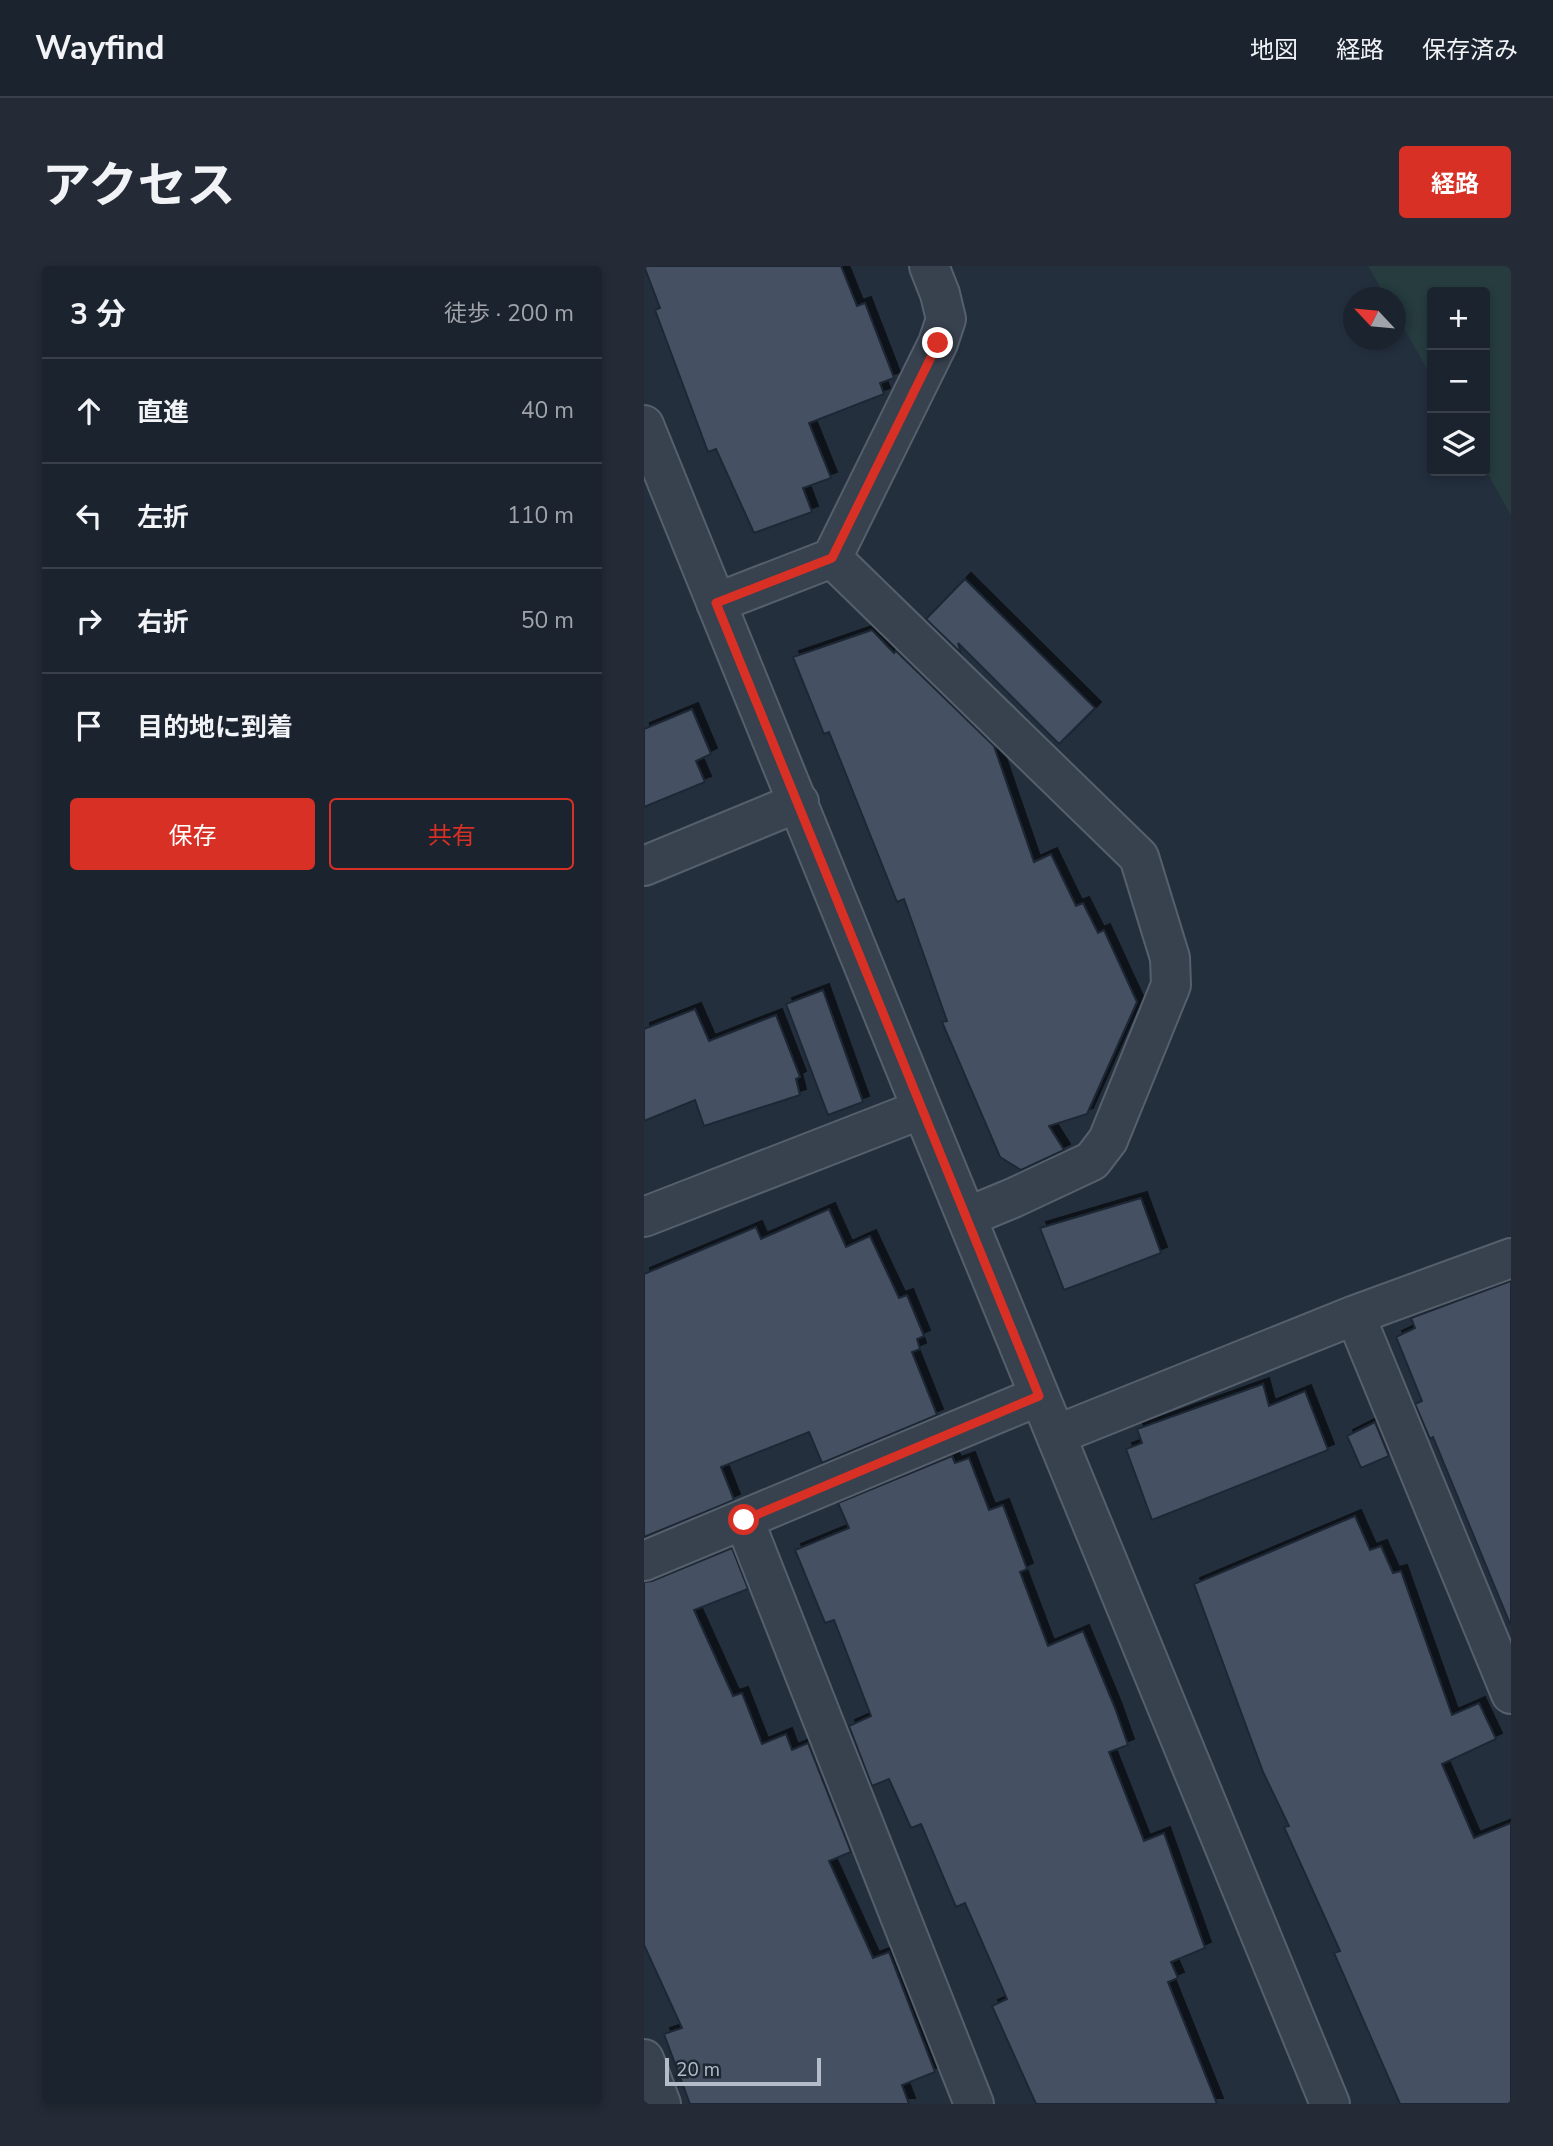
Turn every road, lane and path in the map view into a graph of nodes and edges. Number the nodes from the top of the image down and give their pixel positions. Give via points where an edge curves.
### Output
1 (929, 266) edge
2 (644, 425) edge
3 (832, 558) junction
4 (716, 603) junction
5 (799, 802) junction
6 (644, 866) edge
7 (922, 1109) junction
8 (644, 1217) edge
9 (967, 1217) junction
10 (1511, 1258) edge
11 (1354, 1315) junction
12 (1039, 1396) junction
13 (1056, 1435) junction
14 (744, 1520) junction
15 (644, 1560) edge
16 (1511, 1694) edge
17 (644, 2059) edge
18 (661, 2104) edge
19 (974, 2104) edge
20 (1330, 2104) edge

1 - 3 street via 946,318 942,331
2 - 4 street
3 - 4 street
3 - 9 street via 1139,857 1170,958 1171,985 1108,1139 1092,1161
4 - 5 street
5 - 6 street
5 - 7 street
7 - 8 street
7 - 9 street
9 - 12 street
10 - 11 street
11 - 13 street
11 - 16 street
12 - 13 street
12 - 14 street
13 - 20 street
14 - 15 street
14 - 19 street
17 - 18 street

